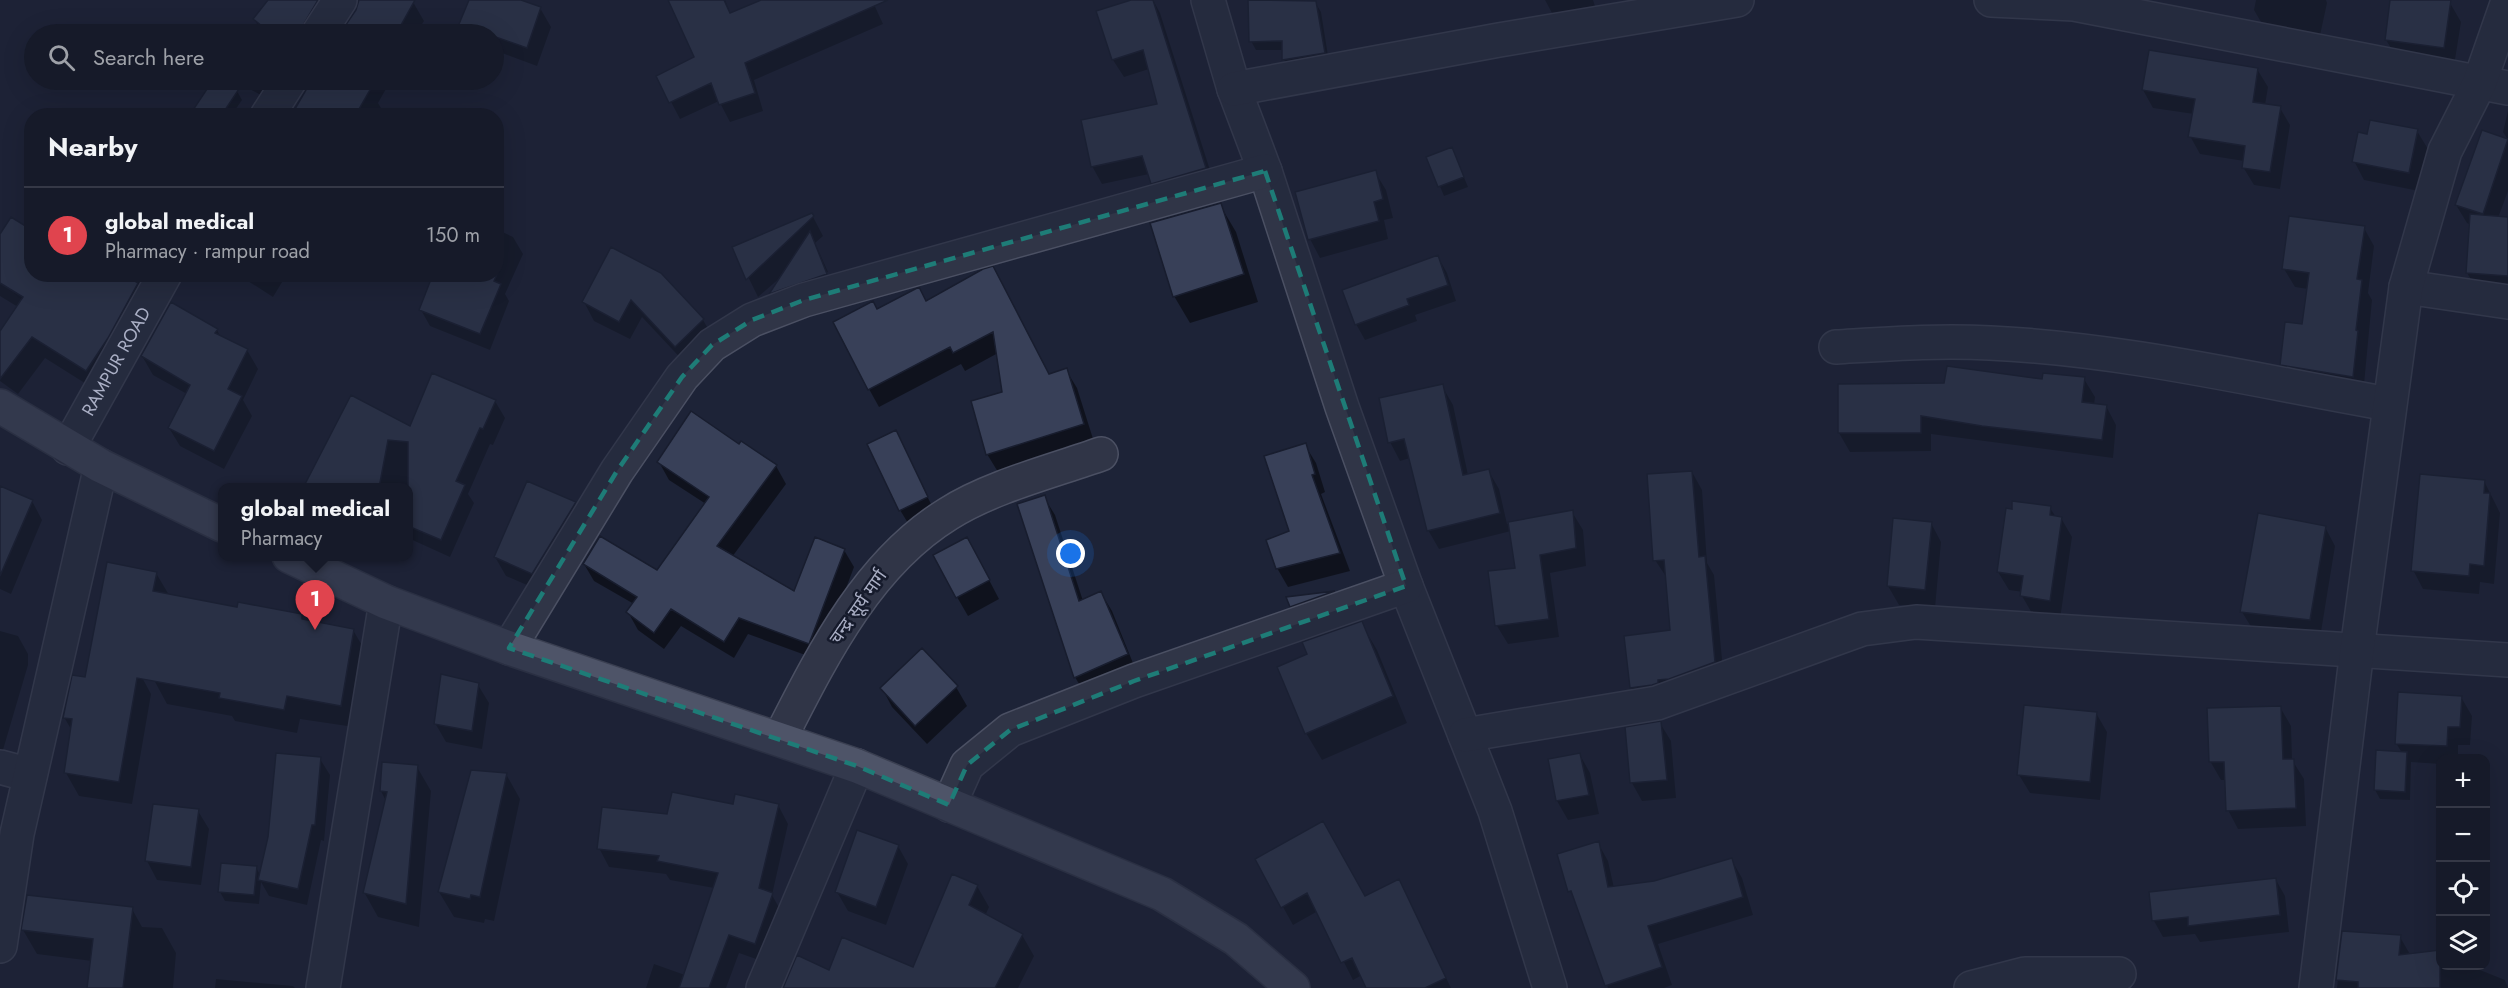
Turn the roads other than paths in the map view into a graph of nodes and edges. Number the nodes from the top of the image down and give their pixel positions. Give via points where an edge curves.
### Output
1 (340, 0) edge
2 (1208, 0) edge
3 (1737, 0) edge
4 (1991, 0) edge
5 (2508, 0) edge
6 (2075, 2) edge
7 (324, 24) edge
8 (2494, 86) edge
9 (1234, 89) junction
10 (284, 90) edge
11 (272, 108) edge
12 (1265, 171) junction
13 (161, 282) edge
14 (2406, 287) junction
15 (2508, 302) edge
16 (1836, 347) dead end
17 (2389, 404) junction
18 (0, 406) edge
19 (68, 448) junction
20 (1101, 454) dead end
21 (101, 466) junction
22 (218, 523) edge
23 (300, 561) edge
24 (1406, 586) junction
25 (386, 602) junction
26 (509, 648) junction
27 (2357, 650) junction
28 (2508, 660) edge
29 (1465, 735) junction
30 (780, 738) junction
31 (857, 766) junction
32 (15, 771) edge
33 (949, 806) junction
34 (0, 946) edge
35 (2119, 974) dead end
36 (323, 988) edge
37 (763, 988) edge
38 (1293, 988) edge
39 (1550, 988) edge
40 (1971, 988) edge
41 (2316, 988) edge

1 - 7 street
2 - 9 street
3 - 9 street
4 - 6 street
5 - 8 street
6 - 8 street
8 - 14 street via 2445,151
9 - 12 street
10 - 11 street
12 - 24 street via 1342,407
12 - 26 street via 804,300 752,320 712,345 682,377 617,471
13 - 19 street, RAMPUR ROAD
14 - 15 street
14 - 17 street
16 - 17 street via 1939,341 2097,352
17 - 27 street
18 - 19 main road
19 - 21 main road
20 - 30 street, चन्द्र सूर्य मार्ग via 988,494 948,513 908,543 868,586 814,670
21 - 22 main road
21 - 32 street
23 - 25 main road
24 - 29 street
24 - 33 street via 1134,681 1010,730 967,765
25 - 26 main road
25 - 36 street
26 - 30 main road
27 - 28 street
27 - 29 street via 1916,622 1886,624 1862,628 1657,703
27 - 41 street
29 - 39 street via 1495,811
30 - 31 main road
31 - 33 main road
31 - 37 street
32 - 34 street via 17,834
33 - 38 main road via 1162,894 1236,939
35 - 40 street via 2025,974

